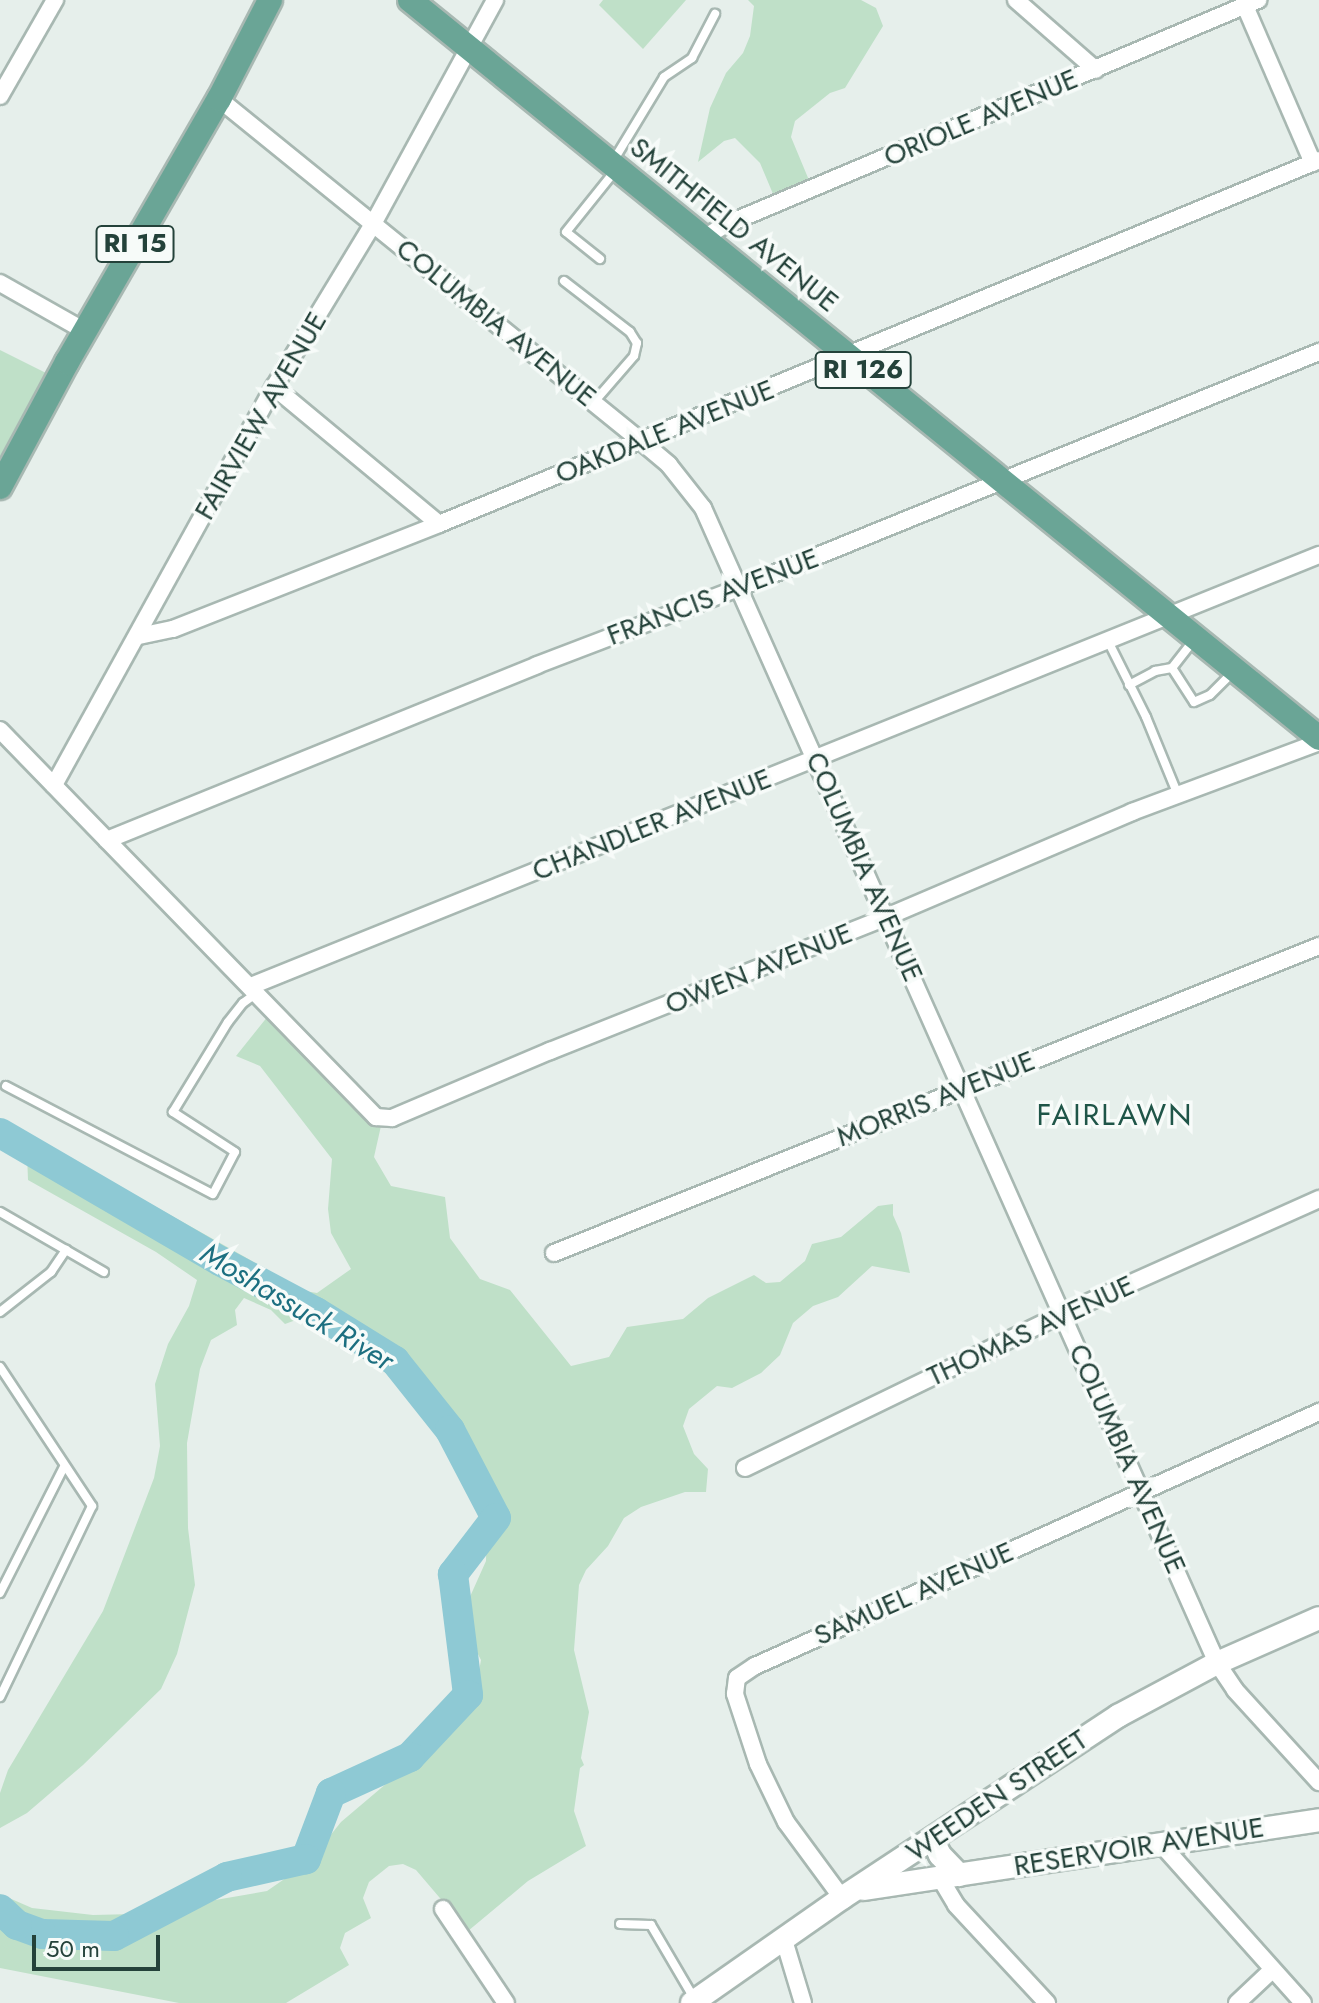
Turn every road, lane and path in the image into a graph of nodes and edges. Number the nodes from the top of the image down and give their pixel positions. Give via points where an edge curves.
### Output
1 (55, 0) edge
2 (270, 0) edge
3 (410, 0) edge
4 (495, 0) edge
5 (1016, 0) edge
6 (1252, 3) edge
7 (715, 14) dead end
8 (467, 47) junction
9 (1096, 70) junction
10 (0, 96) edge
11 (219, 99) junction
12 (1316, 162) edge
13 (615, 166) junction
14 (373, 224) junction
15 (704, 238) junction
16 (600, 259) dead end
17 (564, 281) dead end
18 (0, 283) edge
19 (85, 331) junction
20 (1319, 352) edge
21 (846, 356) junction
22 (274, 387) junction
23 (594, 402) junction
24 (642, 442) junction
25 (1002, 481) junction
26 (0, 487) edge
27 (439, 524) junction
28 (1319, 555) edge
29 (741, 587) junction
30 (1169, 616) junction
31 (139, 636) junction
32 (1196, 637) junction
33 (1108, 641) junction
34 (1172, 668) junction
35 (1235, 670) junction
36 (1129, 685) junction
37 (0, 730) edge
38 (1319, 740) edge
39 (817, 759) junction
40 (54, 785) junction
41 (1178, 795) junction
42 (107, 840) junction
43 (884, 918) junction
44 (1319, 946) edge
45 (254, 989) junction
46 (6, 1086) dead end
47 (963, 1088) junction
48 (1319, 1199) edge
49 (0, 1212) edge
50 (66, 1250) junction
51 (554, 1253) dead end
52 (104, 1272) dead end
53 (0, 1312) edge
54 (1062, 1314) junction
55 (0, 1367) edge
56 (1319, 1412) edge
57 (64, 1467) junction
58 (745, 1468) dead end
59 (1143, 1492) junction
60 (0, 1593) edge
61 (1319, 1618) edge
62 (1217, 1663) junction
63 (0, 1697) edge
64 (1319, 1782) edge
65 (1319, 1820) edge
66 (933, 1840) junction
67 (1161, 1844) junction
68 (950, 1876) junction
69 (849, 1894) junction
70 (443, 1909) dead end
71 (620, 1924) dead end
72 (784, 1940) junction
73 (1272, 1970) junction
74 (694, 2002) edge
75 (506, 2003) edge
76 (803, 2003) edge
77 (1047, 2003) edge
78 (1237, 2003) edge
79 (1303, 2003) edge

1 - 10 street
2 - 11 main road, RI 15
3 - 8 main road, SMITHFIELD AVENUE / RI 126
4 - 8 street, FAIRVIEW AVENUE
5 - 9 street
6 - 9 street, ORIOLE AVENUE
6 - 12 street
7 - 13 lane via 692,58 664,77
8 - 13 main road, SMITHFIELD AVENUE / RI 126
8 - 14 street, FAIRVIEW AVENUE
9 - 15 street, ORIOLE AVENUE
11 - 14 street, COLUMBIA AVENUE
11 - 19 main road, RI 15
12 - 21 street, OAKDALE AVENUE
13 - 15 main road, SMITHFIELD AVENUE / RI 126
13 - 16 lane via 566,232
14 - 22 street, FAIRVIEW AVENUE
14 - 23 street, COLUMBIA AVENUE
15 - 21 main road, SMITHFIELD AVENUE / RI 126
17 - 23 lane via 637,343 634,356
18 - 19 street
19 - 26 main road, RI 15
20 - 25 street, FRANCIS AVENUE
21 - 24 street, OAKDALE AVENUE
21 - 25 main road, SMITHFIELD AVENUE / RI 126
22 - 27 street
22 - 31 street, FAIRVIEW AVENUE
23 - 24 street, COLUMBIA AVENUE
24 - 27 street, OAKDALE AVENUE
24 - 29 street, COLUMBIA AVENUE via 669,465 703,508
25 - 29 street, FRANCIS AVENUE
25 - 30 main road, SMITHFIELD AVENUE / RI 126
27 - 31 street, OAKDALE AVENUE via 173,629
28 - 30 street, CHANDLER AVENUE
29 - 39 street, COLUMBIA AVENUE
29 - 42 street, FRANCIS AVENUE
30 - 32 main road, SMITHFIELD AVENUE / RI 126
30 - 33 street, CHANDLER AVENUE
31 - 40 street, FAIRVIEW AVENUE
32 - 34 lane
32 - 35 main road, SMITHFIELD AVENUE / RI 126
33 - 36 lane
33 - 39 street, CHANDLER AVENUE
34 - 35 lane via 1194,702 1210,695
34 - 36 lane
35 - 38 main road, SMITHFIELD AVENUE / RI 126
36 - 41 lane
37 - 40 street
38 - 41 street, OWEN AVENUE
39 - 43 street, COLUMBIA AVENUE
39 - 45 street, CHANDLER AVENUE
40 - 42 street
41 - 43 street, OWEN AVENUE
42 - 45 street
43 - 45 street, OWEN AVENUE via 392,1118 376,1117
43 - 47 street, COLUMBIA AVENUE
44 - 47 street, MORRIS AVENUE
45 - 46 lane via 173,1112 235,1152 213,1194
47 - 51 street, MORRIS AVENUE
47 - 54 street, COLUMBIA AVENUE
48 - 54 street, THOMAS AVENUE
49 - 50 lane
50 - 52 lane
50 - 53 lane via 51,1272
54 - 58 street, THOMAS AVENUE
54 - 59 street, COLUMBIA AVENUE
55 - 57 lane
56 - 59 street, SAMUEL AVENUE
57 - 60 lane
57 - 63 lane via 92,1506
59 - 62 street, COLUMBIA AVENUE
59 - 69 street, SAMUEL AVENUE via 737,1678 735,1694 758,1764 786,1822
61 - 62 main road, WEEDEN STREET
62 - 64 street, COLUMBIA AVENUE
62 - 66 main road, WEEDEN STREET via 1118,1716
65 - 67 main road, RESERVOIR AVENUE
66 - 68 main road
66 - 69 main road, WEEDEN STREET
67 - 68 main road, RESERVOIR AVENUE
67 - 73 street
68 - 69 main road, RESERVOIR AVENUE
68 - 77 street via 956,1905
69 - 72 main road, WEEDEN STREET
70 - 75 street
71 - 74 lane via 651,1925
72 - 74 main road, WEEDEN STREET
72 - 76 street
73 - 78 street
73 - 79 street

